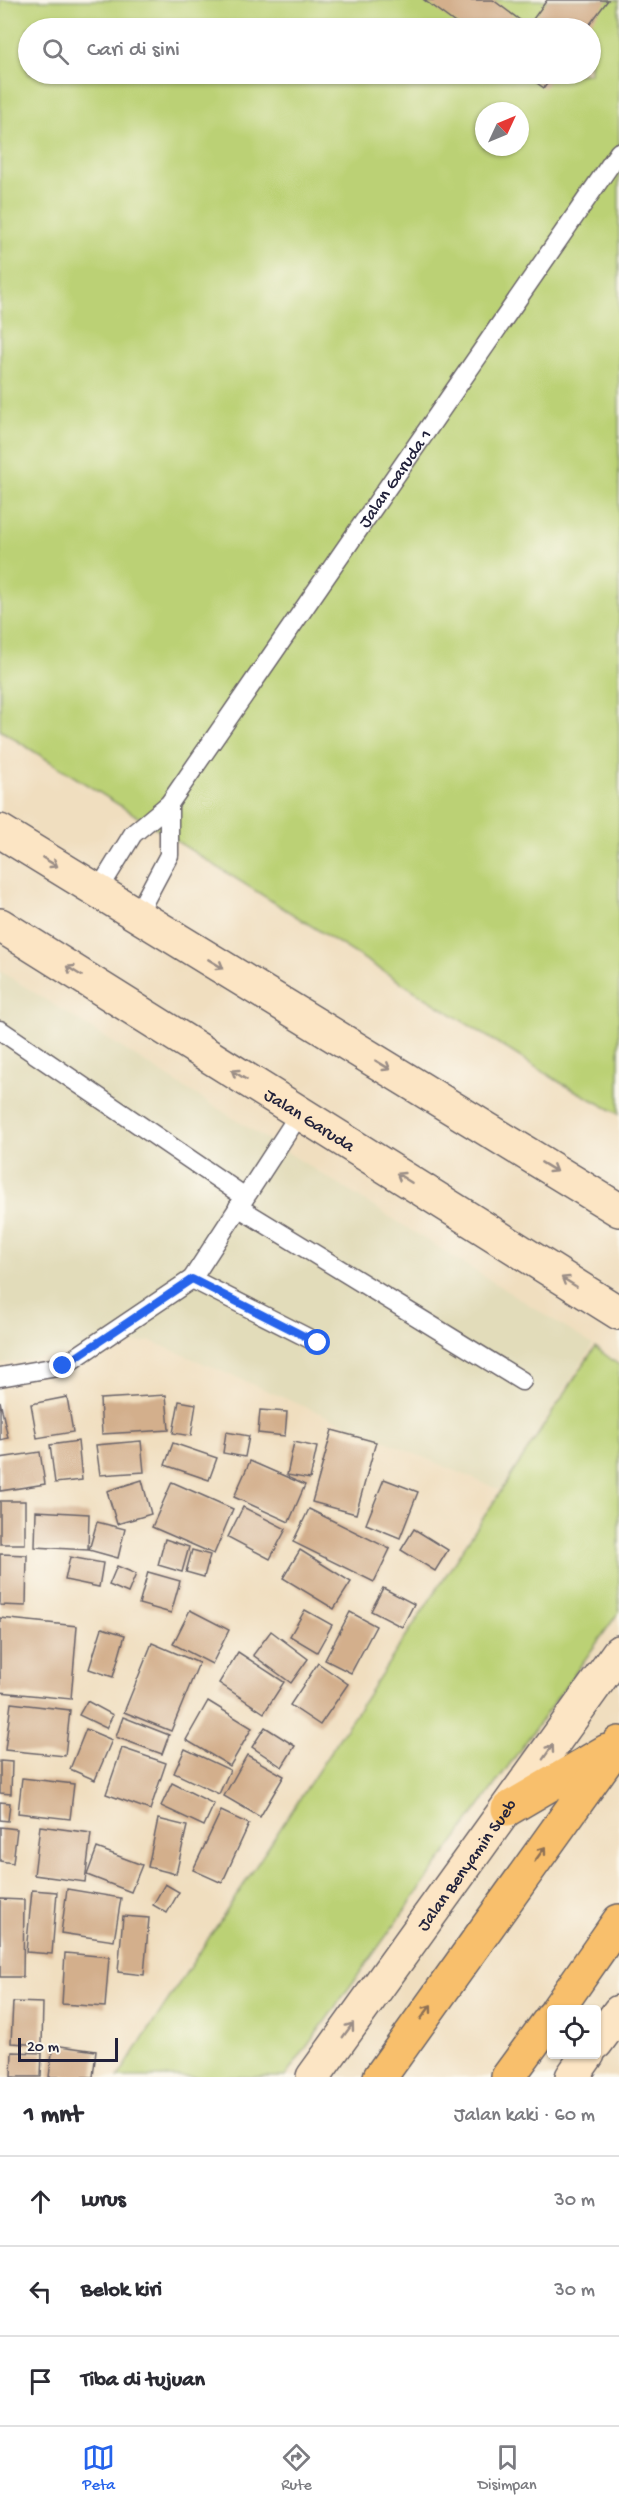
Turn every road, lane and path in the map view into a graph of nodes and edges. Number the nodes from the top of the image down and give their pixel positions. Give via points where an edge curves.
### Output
1 (619, 152) edge
2 (169, 804) junction
3 (0, 831) edge
4 (98, 891) junction
5 (137, 915) junction
6 (0, 925) edge
7 (0, 1030) edge
8 (300, 1113) junction
9 (241, 1202) junction
10 (619, 1209) edge
11 (192, 1279) junction
12 (619, 1313) edge
13 (318, 1343) dead end
14 (0, 1377) edge
15 (522, 1381) dead end
16 (619, 1652) edge
17 (618, 1744) edge
18 (508, 1809) junction
19 (619, 1921) edge
20 (619, 1938) edge
21 (592, 1960) junction
22 (560, 2005) edge
23 (619, 2012) edge
24 (547, 2024) edge
25 (601, 2037) edge
26 (585, 2059) edge
27 (313, 2077) edge
28 (380, 2077) edge
29 (508, 2077) edge
30 (572, 2077) edge

1 - 2 lane, Jalan Garuda 1
2 - 4 lane, Jalan Garuda 1 via 133,834
2 - 5 lane via 169,855
3 -> 4 main road
4 - 5 main road
5 -> 10 main road
8 -> 6 main road, Jalan Garuda
7 - 9 lane
8 - 9 lane
12 -> 8 main road, Jalan Garuda
9 - 11 lane
9 - 15 lane
11 - 13 lane
11 - 14 lane via 63,1366
18 -> 16 main road, Jalan Benyamin Sueb
17 - 18 main road
28 -> 17 main road
27 -> 18 main road, Jalan Benyamin Sueb
19 - 21 main road
20 - 21 main road
21 - 22 main road
23 - 25 main road
24 - 29 main road
26 - 30 main road

